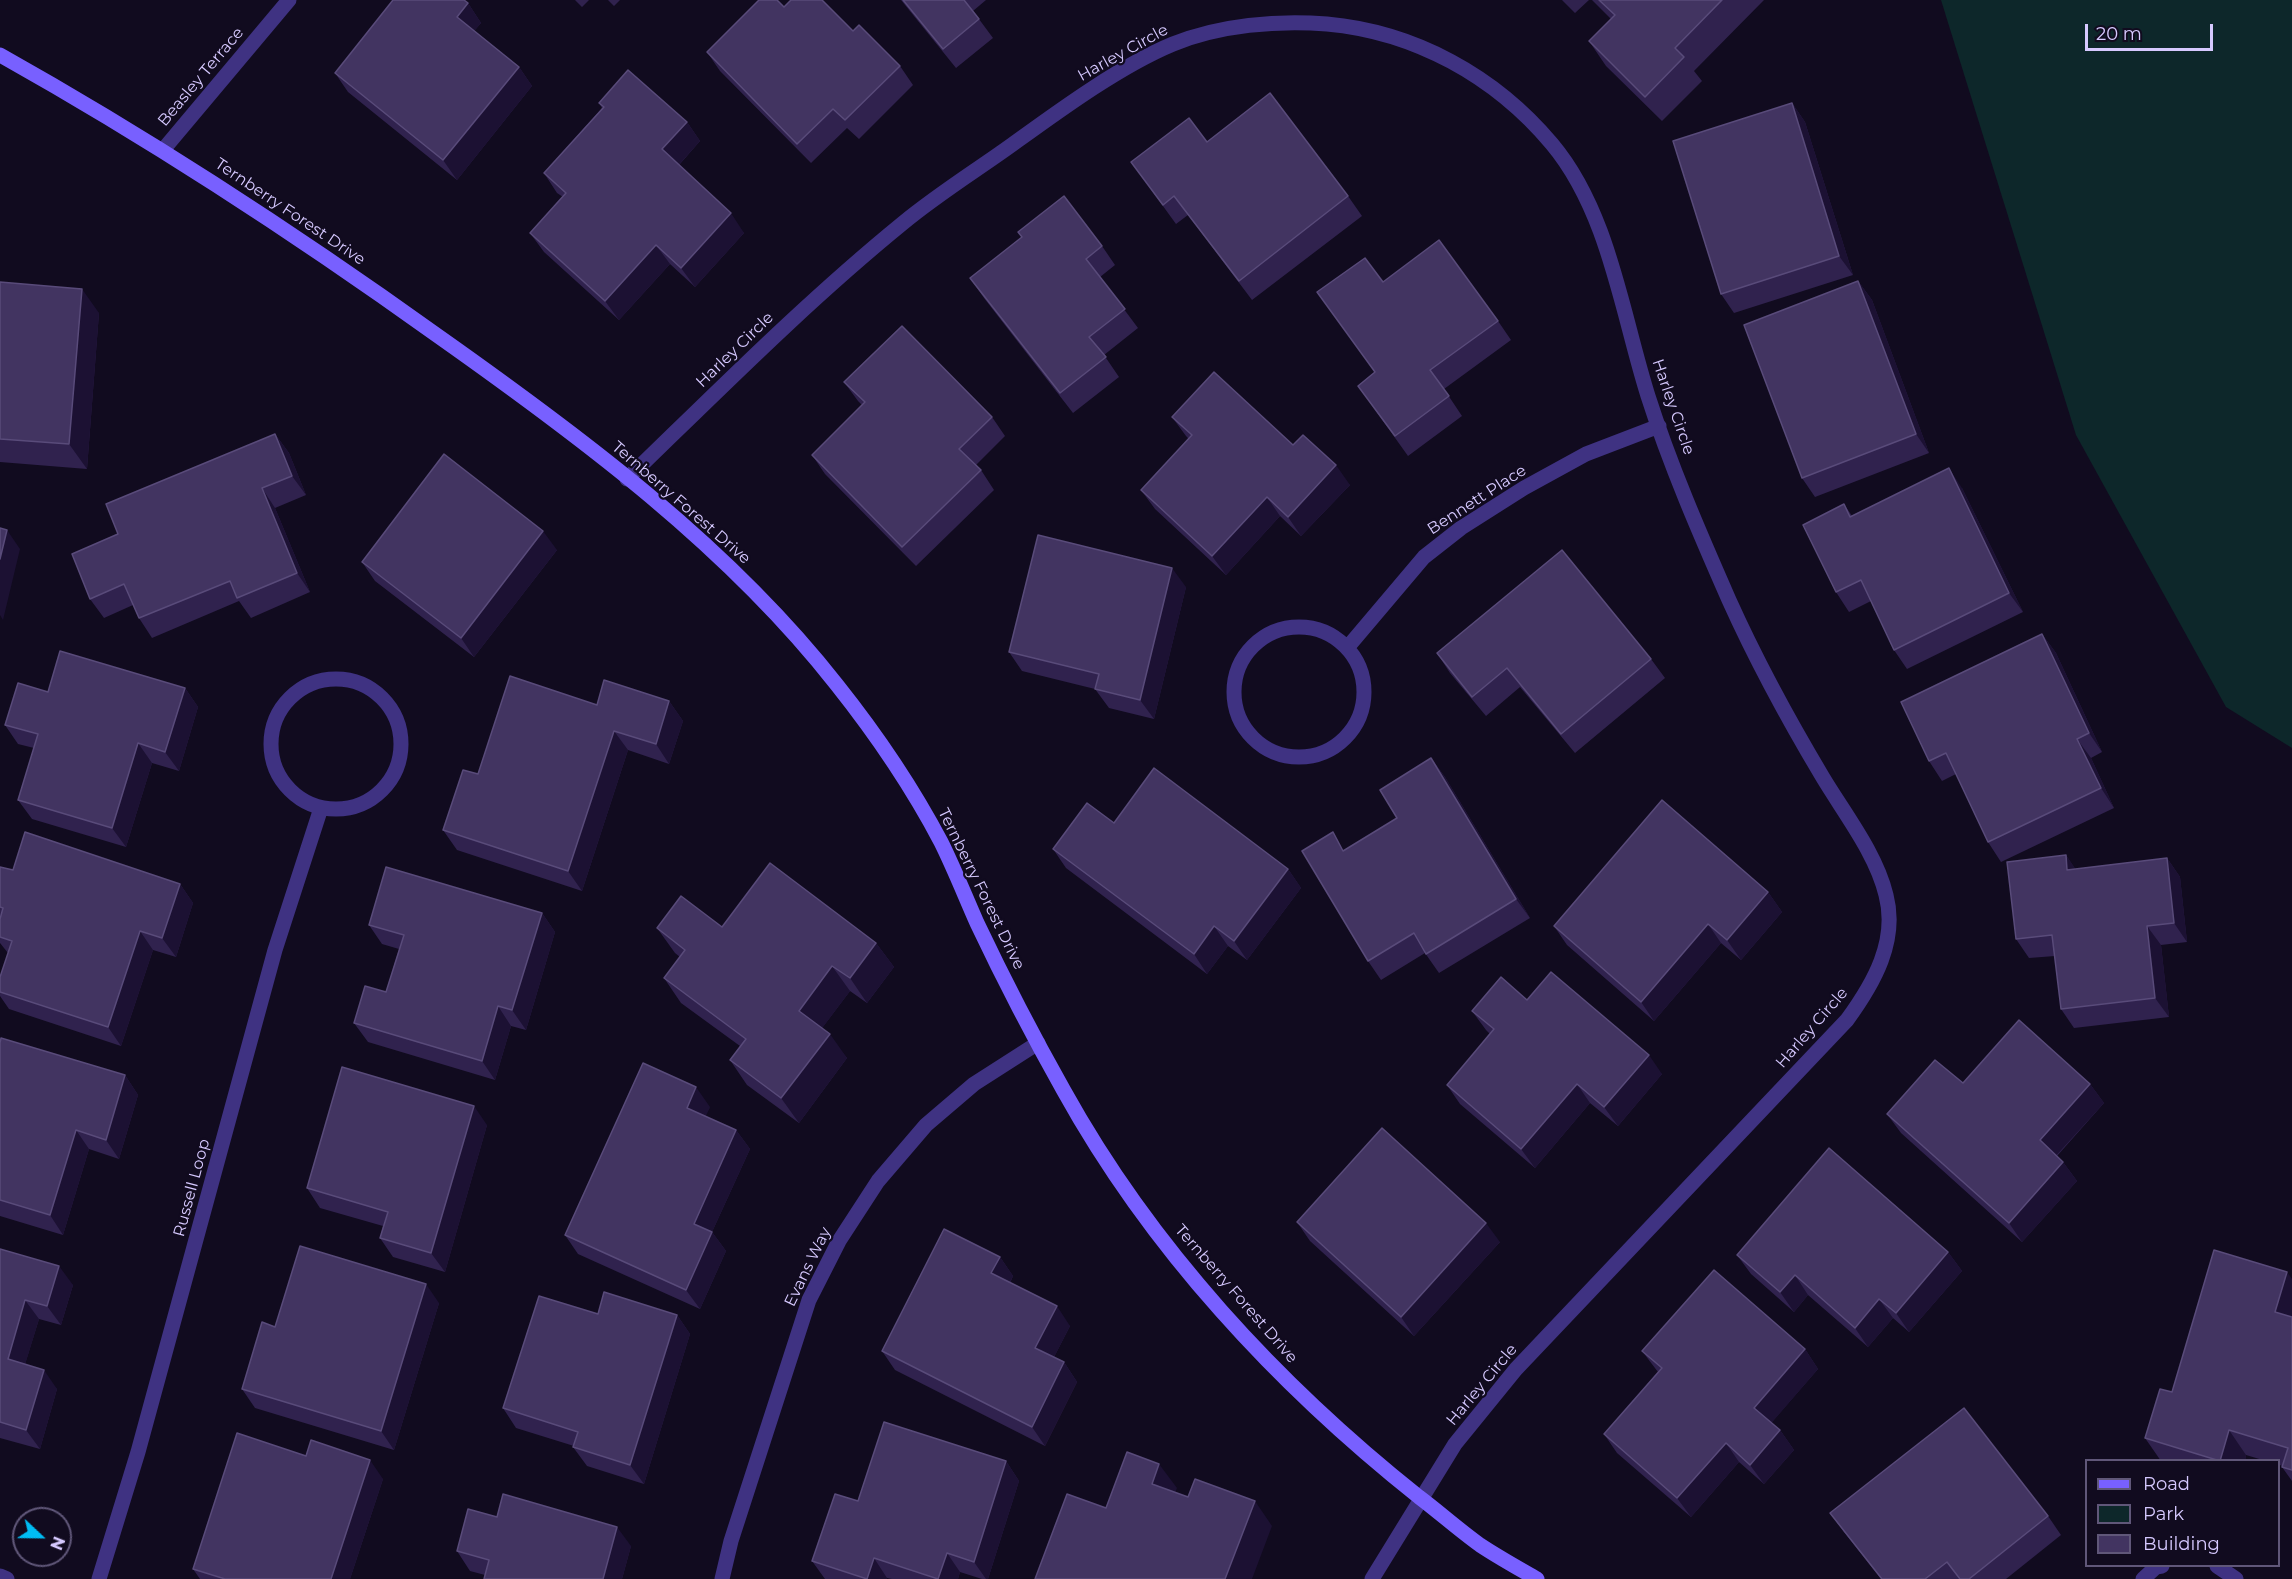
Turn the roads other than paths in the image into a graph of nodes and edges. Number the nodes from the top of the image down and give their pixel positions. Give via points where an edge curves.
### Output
1 (289, 0) edge
2 (0, 55) edge
3 (164, 150) junction
4 (1659, 426) junction
5 (627, 478) junction
6 (1347, 648) junction
7 (321, 808) junction
8 (1038, 1042) junction
9 (1422, 1499) junction
10 (2156, 1567) edge
11 (2218, 1567) edge
12 (0, 1576) edge
13 (7, 1579) edge
14 (99, 1579) edge
15 (722, 1579) edge
16 (1372, 1579) edge
17 (1537, 1579) edge
18 (2143, 1579) edge
19 (2236, 1579) edge

1 - 3 street, Beasley Terrace
2 - 3 street, Ternberry Forest Drive
3 - 5 street, Ternberry Forest Drive via 447,341
4 - 5 street, Harley Circle via 1602,235 1582,191 1555,147 1522,112 1456,63 1417,44 1369,30 1275,23 1218,31 1173,44 1062,109 906,220 807,307
4 - 6 street, Bennett Place via 1586,454 1461,528 1424,557
4 - 9 street, Harley Circle via 1731,604 1788,718 1878,867 1888,900 1889,931 1880,966 1866,995 1847,1020 1516,1369 1455,1444
5 - 8 street, Ternberry Forest Drive via 764,600 836,683 892,759 941,843
6 - 6 street via 1358,664 1364,684 1363,705 1356,725 1343,741 1326,753 1306,758 1286,757 1267,750 1251,737 1238,718 1233,696 1236,673 1246,653 1263,637 1284,628 1307,627 1329,633
7 - 7 street via 302,801 287,788 276,770 272,730 279,710 292,694 310,683 330,678 351,679 371,688 388,703 399,724 397,769 384,789 366,802 345,810
7 - 14 street, Russell Loop via 275,950 138,1452
8 - 9 street, Ternberry Forest Drive via 1067,1097 1127,1192 1201,1287 1272,1366 1371,1458
8 - 15 street, Evans Way via 974,1084 926,1125 878,1181 839,1241 809,1300
9 - 16 street, Harley Circle
9 - 17 street, Ternberry Forest Drive via 1480,1545
10 - 18 street
11 - 19 street
12 - 13 street

